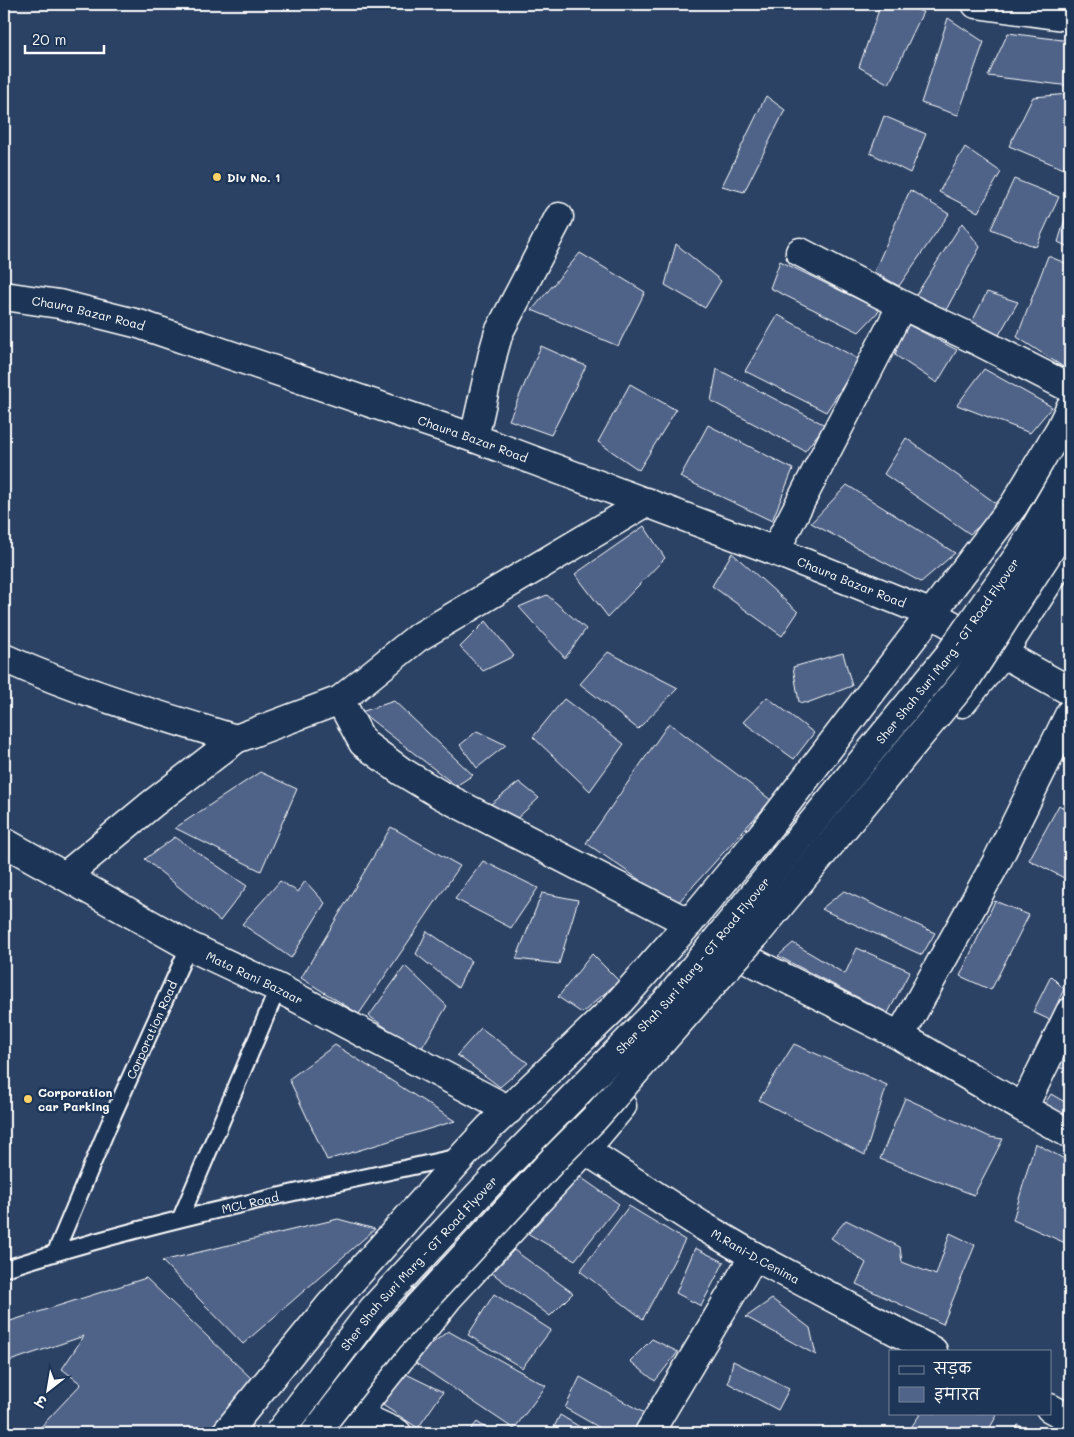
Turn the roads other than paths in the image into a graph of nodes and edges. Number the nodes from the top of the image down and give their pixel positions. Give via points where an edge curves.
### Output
1 (976, 4) edge
2 (1070, 17) edge
3 (559, 217) dead end
4 (800, 252) dead end
5 (4, 296) edge
6 (902, 305) junction
7 (1070, 388) edge
8 (1070, 408) edge
9 (474, 438) junction
10 (1070, 468) edge
11 (647, 502) junction
12 (1070, 519) edge
13 (1070, 548) edge
14 (775, 551) junction
15 (932, 614) junction
16 (1003, 653) junction
17 (4, 658) edge
18 (1070, 691) edge
19 (340, 700) junction
20 (1070, 714) edge
21 (236, 739) junction
22 (4, 842) edge
23 (65, 876) junction
24 (689, 923) junction
25 (189, 946) junction
26 (751, 961) junction
27 (278, 988) junction
28 (1070, 1012) edge
29 (900, 1036) junction
30 (1023, 1108) junction
31 (509, 1110) junction
32 (1070, 1134) edge
33 (585, 1150) junction
34 (463, 1156) junction
35 (181, 1217) junction
36 (56, 1252) junction
37 (754, 1256) junction
38 (4, 1268) edge
39 (931, 1350) edge
40 (1052, 1409) edge
41 (1070, 1419) edge
42 (349, 1423) edge
43 (226, 1433) edge
44 (279, 1433) edge
45 (315, 1433) edge
46 (397, 1433) edge
47 (648, 1433) edge

1 - 2 street
3 - 9 street via 499,332
4 - 6 street
5 - 9 street, Chaura Bazar Road via 59,304 139,324
6 - 7 street
6 - 14 street
8 - 15 street via 1014,506
9 - 11 street, Chaura Bazar Road
10 - 44 street, Sher Shah Suri Marg - GT Road Flyover, bridge via 1024,549 949,655 666,1002 499,1173 373,1309
11 - 14 street, Chaura Bazar Road
11 - 19 street via 417,638
12 - 45 street, Sher Shah Suri Marg - GT Road Flyover, bridge via 965,680 770,917 594,1119 389,1338
13 - 16 street
14 - 15 street, Chaura Bazar Road
15 - 16 street, Chaura Bazar Road
15 - 24 street via 770,825
16 - 18 street, Chaura Bazar Road
16 - 26 street
17 - 21 street via 101,698
19 - 21 street
19 - 24 street via 364,743 401,771 441,795
20 - 29 street via 996,863
21 - 23 street
22 - 23 street, Mata Rani Bazaar
23 - 25 street, Mata Rani Bazaar
24 - 31 street via 614,1008
25 - 27 street, Mata Rani Bazaar
25 - 36 lane, Corporation Road
26 - 29 street
26 - 33 street
27 - 31 street, Mata Rani Bazaar
27 - 35 lane
28 - 30 street
29 - 30 street
30 - 32 street
31 - 34 street
33 - 37 street, M.Rani-D.Cenima
33 - 42 street via 448,1298
34 - 35 lane, MCL Road
34 - 43 street via 330,1305
35 - 36 lane, MCL Road
36 - 38 lane, MCL Road
37 - 39 street, M.Rani-D.Cenima
37 - 47 street
40 - 41 street
42 - 46 street

